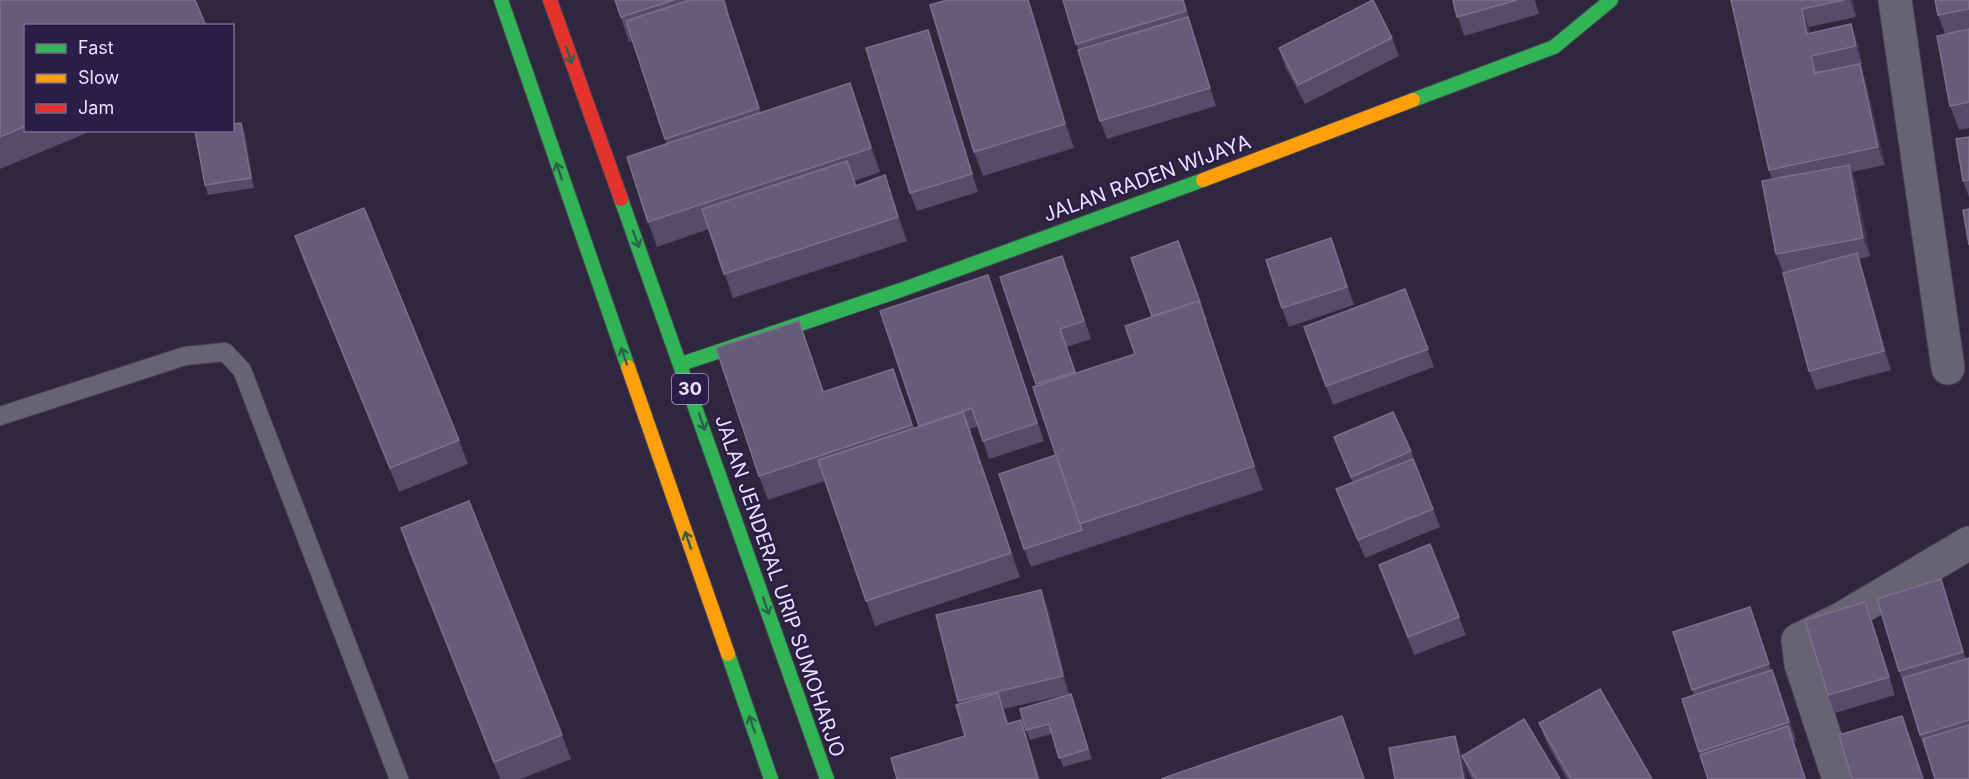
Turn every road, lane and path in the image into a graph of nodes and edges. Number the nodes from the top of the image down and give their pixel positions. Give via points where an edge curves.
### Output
1 (501, 0) edge
2 (550, 0) edge
3 (1611, 0) edge
4 (1895, 0) edge
5 (681, 364) junction
6 (1948, 368) dead end
7 (0, 416) edge
8 (1969, 543) edge
9 (399, 779) edge
10 (771, 779) edge
11 (827, 779) edge
12 (1839, 779) edge

10 -> 1 main road
2 -> 5 main road, JALAN JENDERAL URIP SUMOHARJO / 30
3 - 5 main road, JALAN RADEN WIJAYA via 1554,46 793,329
4 - 6 street
5 -> 11 main road, JALAN JENDERAL URIP SUMOHARJO / 30
7 - 9 lane via 185,356 225,352 242,370
8 - 12 street via 1798,640 1801,664

